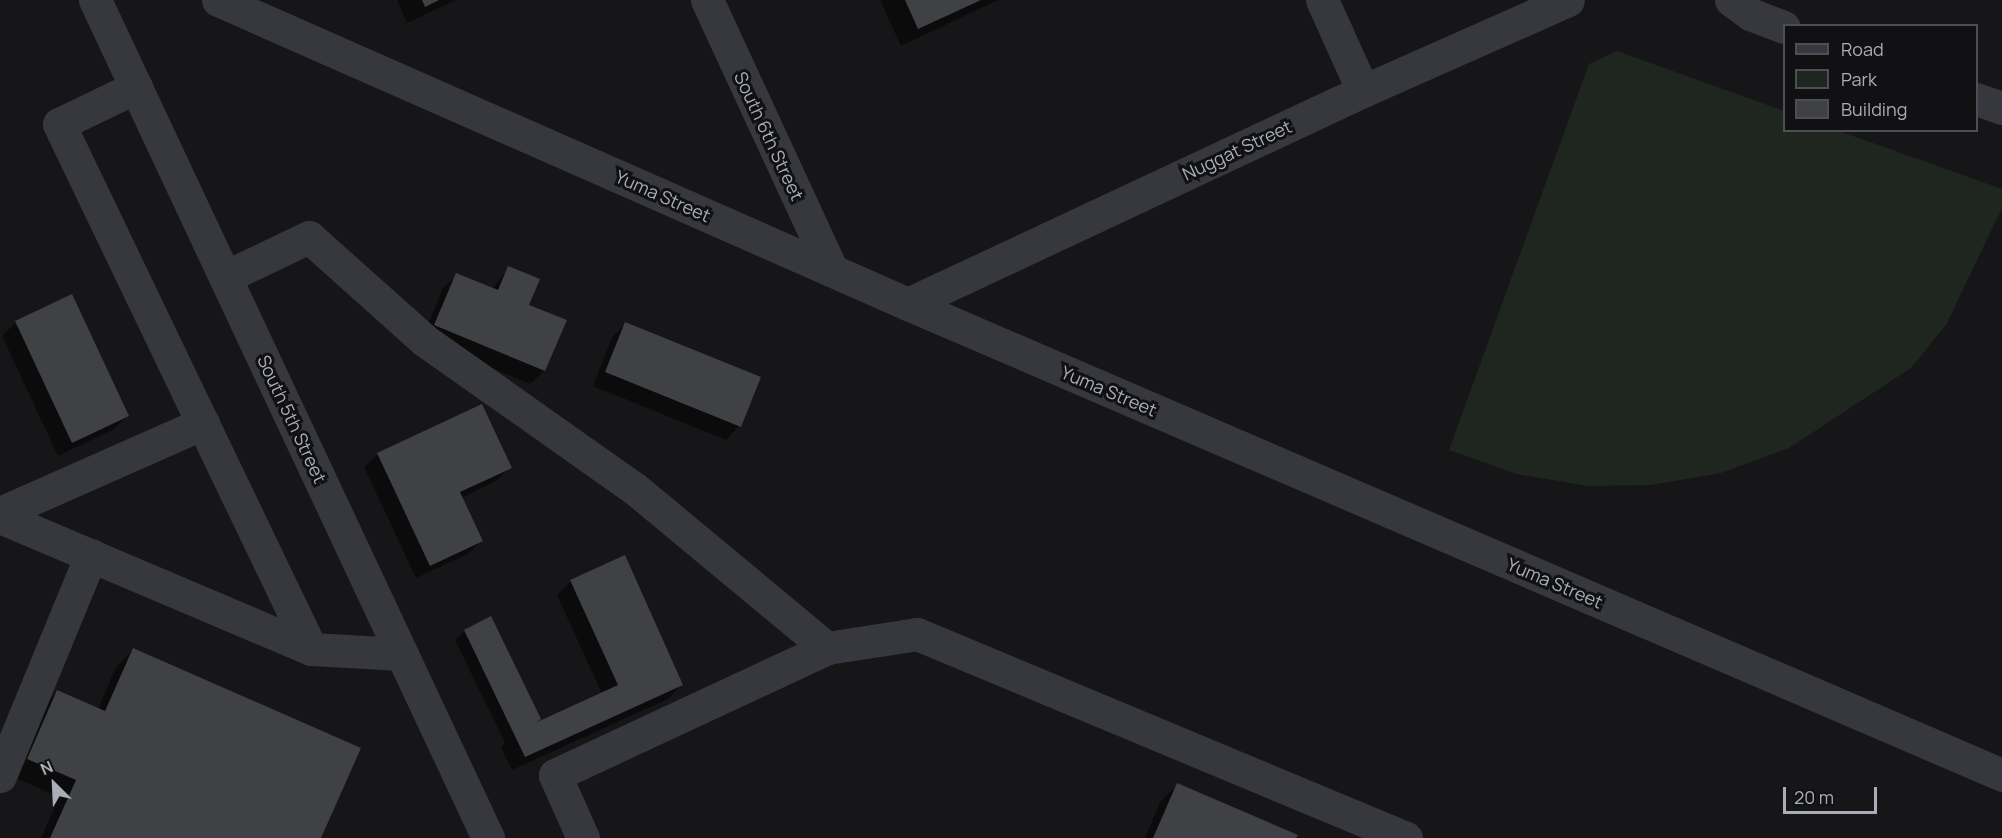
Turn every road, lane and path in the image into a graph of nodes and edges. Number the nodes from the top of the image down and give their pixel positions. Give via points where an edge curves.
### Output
1 (95, 0) edge
2 (218, 0) edge
3 (707, 0) edge
4 (1322, 0) edge
5 (1568, 0) edge
6 (1731, 0) edge
7 (1783, 26) edge
8 (136, 87) junction
9 (1363, 91) junction
10 (1978, 99) edge
11 (2002, 108) edge
12 (832, 271) junction
13 (225, 277) junction
14 (908, 304) junction
15 (202, 423) junction
16 (0, 515) edge
17 (91, 555) junction
18 (827, 648) junction
19 (311, 649) junction
20 (402, 654) junction
21 (2002, 775) edge
22 (0, 776) edge
23 (489, 838) edge
24 (583, 838) edge
25 (1406, 838) edge

1 - 8 street, South 5th Street
2 - 12 street, Yuma Street
3 - 12 street, South 6th Street
4 - 9 street
5 - 9 street, Nuggat Street
6 - 7 street via 1750,14
8 - 13 street, South 5th Street
8 - 15 street via 59,124
9 - 14 street, Nuggat Street
10 - 11 street
12 - 14 street, Yuma Street
13 - 18 street via 309,237 424,340 634,488
13 - 20 street, South 5th Street
14 - 21 street, Yuma Street
15 - 16 street
15 - 19 street
16 - 17 street
17 - 19 street
17 - 22 street
18 - 24 street via 555,775
18 - 25 street via 917,634
19 - 20 street
20 - 23 street, South 5th Street

